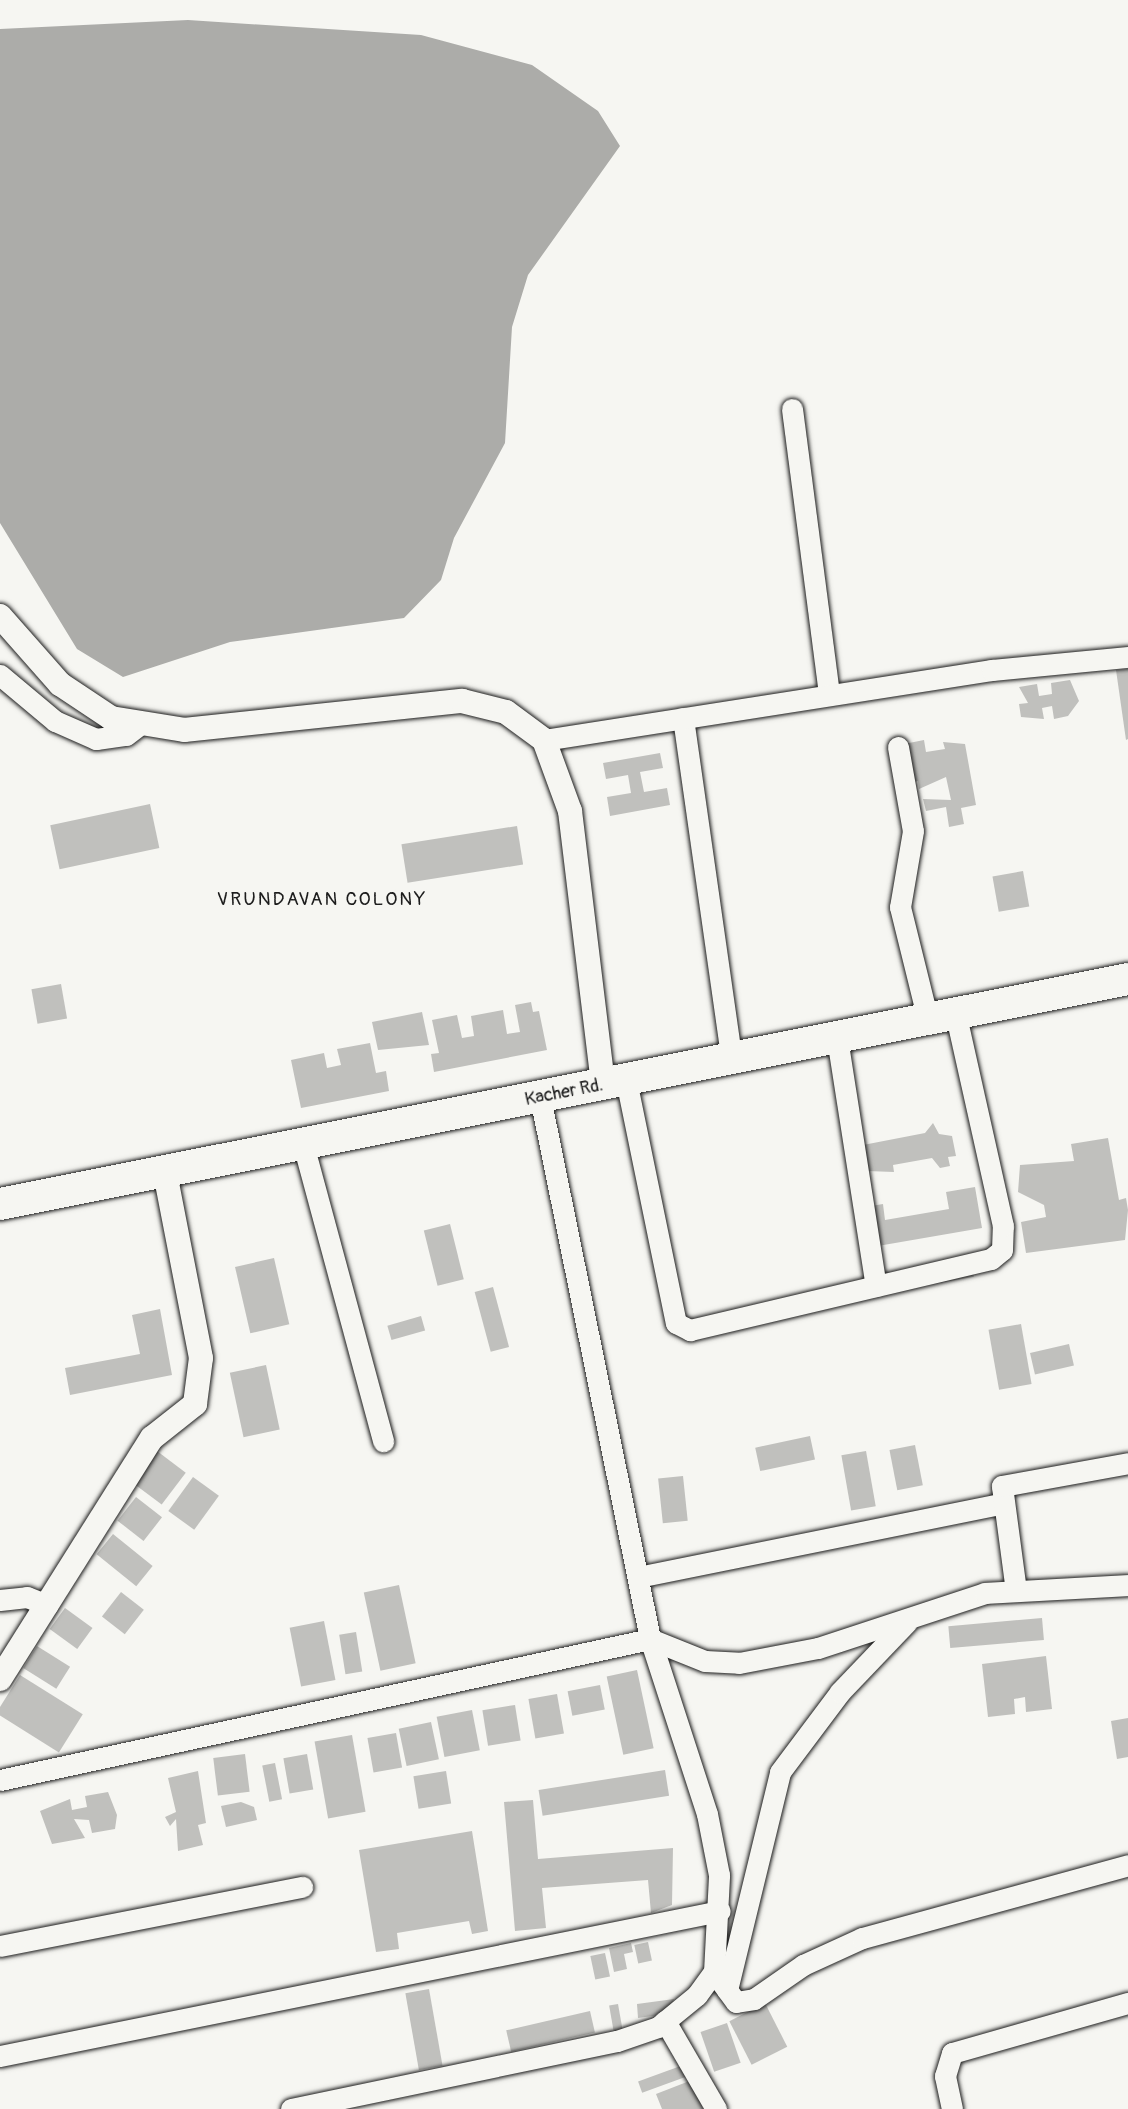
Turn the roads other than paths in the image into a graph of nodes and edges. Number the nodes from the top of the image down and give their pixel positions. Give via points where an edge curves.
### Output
1 (792, 409) dead end
2 (0, 616) edge
3 (1128, 657) edge
4 (0, 675) edge
5 (829, 695) junction
6 (683, 718) junction
7 (142, 723) junction
8 (544, 740) junction
9 (898, 747) dead end
10 (1128, 979) edge
11 (942, 1018) junction
12 (837, 1038) junction
13 (731, 1057) junction
14 (614, 1083) junction
15 (540, 1097) junction
16 (303, 1144) junction
17 (165, 1172) junction
18 (0, 1204) edge
19 (876, 1286) junction
20 (383, 1441) dead end
21 (1128, 1463) edge
22 (1000, 1504) junction
23 (638, 1577) junction
24 (1128, 1585) edge
25 (1016, 1591) junction
26 (0, 1600) edge
27 (47, 1605) junction
28 (911, 1619) junction
29 (650, 1639) junction
30 (0, 1679) edge
31 (0, 1780) edge
32 (1128, 1865) edge
33 (302, 1887) dead end
34 (720, 1911) junction
35 (0, 1946) edge
36 (714, 1972) junction
37 (727, 1990) junction
38 (1128, 2003) edge
39 (665, 2021) junction
40 (0, 2056) edge
41 (291, 2109) edge
42 (716, 2109) edge
43 (952, 2109) edge

1 - 5 street
2 - 7 street via 60,684 111,718
3 - 5 street
4 - 7 street via 55,720 96,738 126,735
5 - 6 street
6 - 8 street
6 - 13 street
7 - 8 street via 184,730 462,701 506,712
8 - 14 street via 570,811
9 - 11 street via 913,831 900,906
10 - 11 main road, Kacher Rd.
11 - 12 main road, Kacher Rd.
11 - 19 street via 1003,1226 1002,1250 991,1259
12 - 13 main road, Kacher Rd.
12 - 19 street
13 - 14 main road, Kacher Rd.
14 - 15 main road, Kacher Rd.
14 - 19 street via 680,1330
15 - 16 main road, Kacher Rd.
15 - 23 street
16 - 17 main road, Kacher Rd.
16 - 20 street
17 - 18 main road, Kacher Rd.
17 - 27 street via 201,1358 195,1404 152,1438
21 - 22 street via 1013,1480 1002,1486
22 - 23 street
22 - 25 street
23 - 29 street
24 - 25 street
25 - 28 street via 985,1593
26 - 27 street via 27,1597
27 - 30 street
28 - 29 street via 818,1648 739,1663 705,1661
28 - 37 street via 840,1692 780,1772
29 - 31 street
29 - 34 street via 707,1814
32 - 37 street via 862,1938 803,1965 754,1999 736,2002
33 - 35 street
34 - 36 street
34 - 40 street
36 - 37 street
36 - 39 street
38 - 43 street via 952,2053 945,2076
39 - 41 street via 617,2041
39 - 42 street

